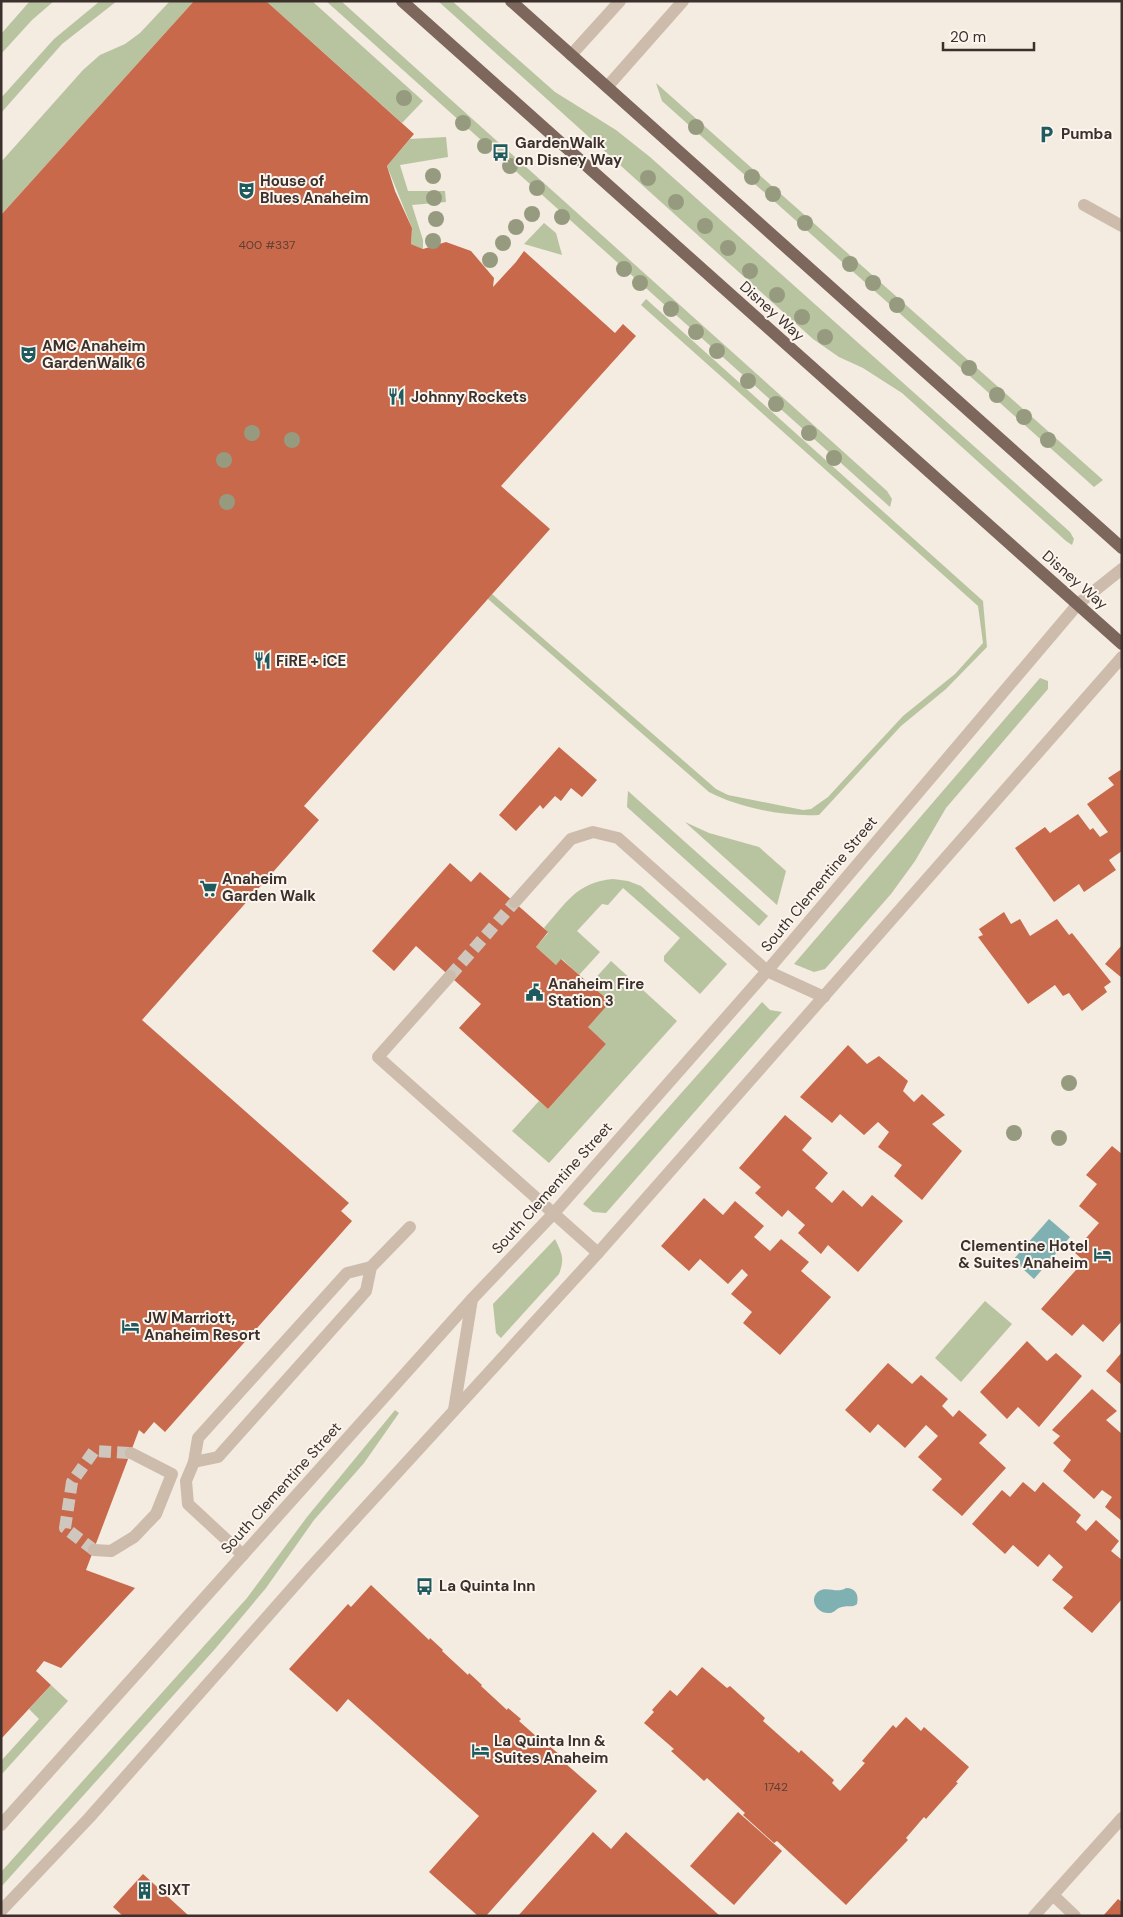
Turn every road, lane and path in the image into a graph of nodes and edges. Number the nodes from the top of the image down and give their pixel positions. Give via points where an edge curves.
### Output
1 (402, 1) edge
2 (511, 1) edge
3 (620, 1) edge
4 (683, 1) edge
5 (571, 55) junction
6 (607, 87) junction
7 (1084, 205) dead end
8 (1122, 226) edge
9 (1122, 548) edge
10 (1122, 569) edge
11 (1078, 604) junction
12 (1122, 644) edge
13 (1122, 656) edge
14 (515, 902) tunnel mouth
15 (767, 971) junction
16 (450, 976) tunnel mouth
17 (824, 996) junction
18 (554, 1213) junction
19 (410, 1227) dead end
20 (598, 1253) junction
21 (371, 1267) junction
22 (472, 1299) junction
23 (454, 1410) junction
24 (130, 1453) tunnel mouth
25 (194, 1462) junction
26 (172, 1474) junction
27 (186, 1481) junction
28 (94, 1550) tunnel mouth
29 (243, 1555) junction
30 (1122, 1818) edge
31 (1, 1825) edge
32 (1053, 1895) junction
33 (1, 1911) edge
34 (1034, 1916) edge
35 (1076, 1916) edge

1 - 11 main road, Disney Way
2 - 5 main road
3 - 5 street
4 - 6 street
5 - 6 main road
6 - 9 main road
7 - 8 street
10 - 11 street, South Clementine Street
11 - 12 main road, Disney Way
11 - 15 street, South Clementine Street
13 - 17 street
14 - 15 street via 571,839 593,832 618,838
15 - 17 street
15 - 18 street, South Clementine Street
16 - 18 street via 378,1057
17 - 20 street
18 - 20 street
18 - 22 street, South Clementine Street
19 - 21 street
20 - 23 street
21 - 25 street via 347,1274 198,1438
21 - 25 street via 366,1291 218,1457
22 - 23 street
22 - 29 street, South Clementine Street
23 - 33 street
24 - 26 street
25 - 27 street
26 - 27 street
26 - 28 street via 156,1514 134,1537 111,1551
27 - 29 street via 188,1504
29 - 31 street, South Clementine Street
30 - 32 street
32 - 34 street
32 - 35 street

